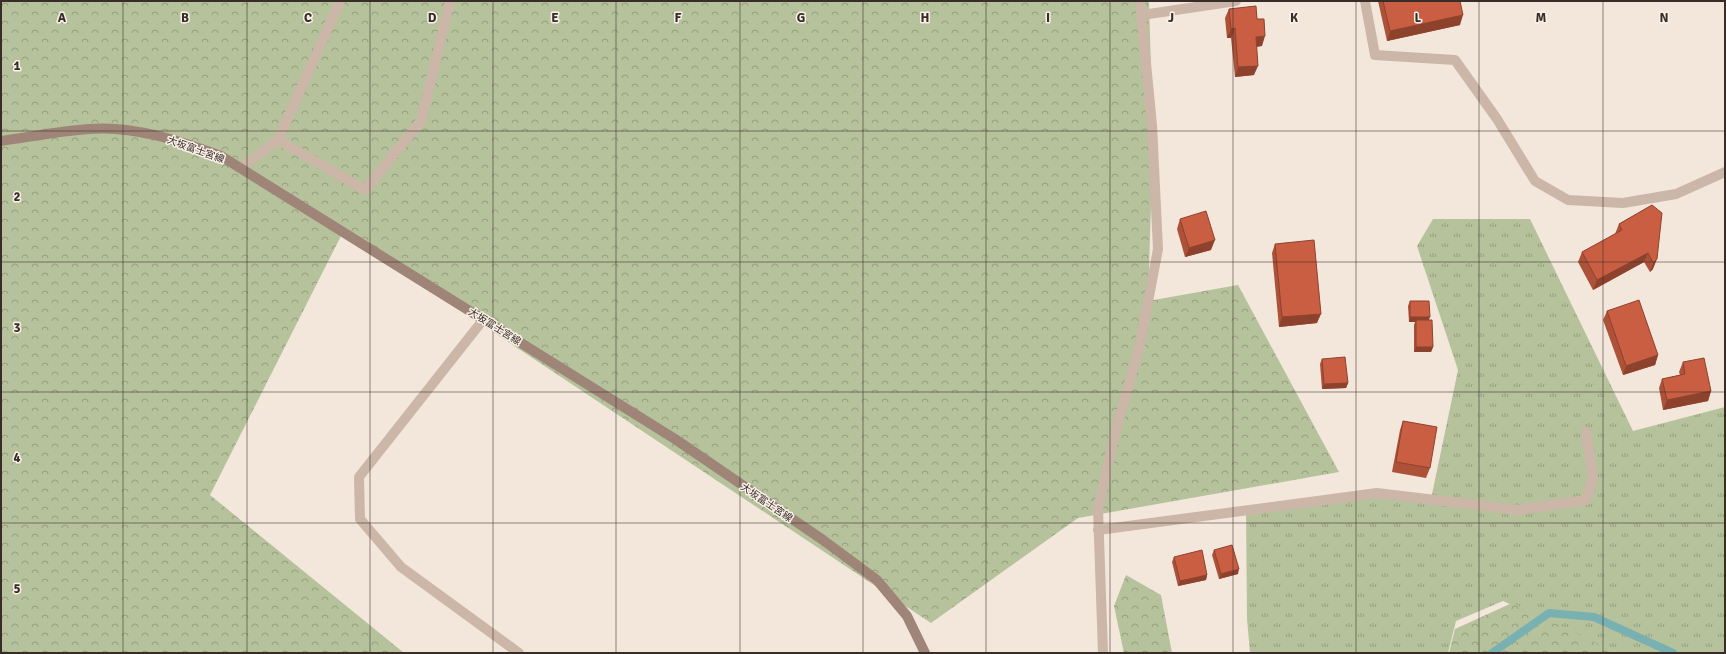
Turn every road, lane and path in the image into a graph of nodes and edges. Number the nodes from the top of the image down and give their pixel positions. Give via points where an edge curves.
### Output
1 (340, 1) edge
2 (450, 1) edge
3 (1140, 1) edge
4 (1236, 1) edge
5 (1365, 1) edge
6 (1142, 15) junction
7 (278, 140) junction
8 (1, 141) edge
9 (240, 168) junction
10 (1725, 172) edge
11 (483, 320) junction
12 (1586, 432) dead end
13 (1098, 530) junction
14 (519, 653) edge
15 (926, 653) edge
16 (1103, 653) edge

1 - 7 street
2 - 7 street via 422,121 365,190
3 - 6 street
4 - 6 street
5 - 10 street via 1375,55 1455,60 1497,119 1535,181 1568,200 1623,203 1676,194
6 - 13 street via 1152,125 1158,249 1140,344 1114,438 1098,509
7 - 9 street
8 - 9 main road, 大坂富士宮線 via 90,128 136,131 184,142 221,156
9 - 11 main road, 大坂富士宮線
11 - 14 street via 359,477 360,519 401,567
11 - 15 main road, 大坂富士宮線 via 675,439 877,580 907,616
12 - 13 street via 1593,478 1586,500 1518,510 1377,493
13 - 16 street

